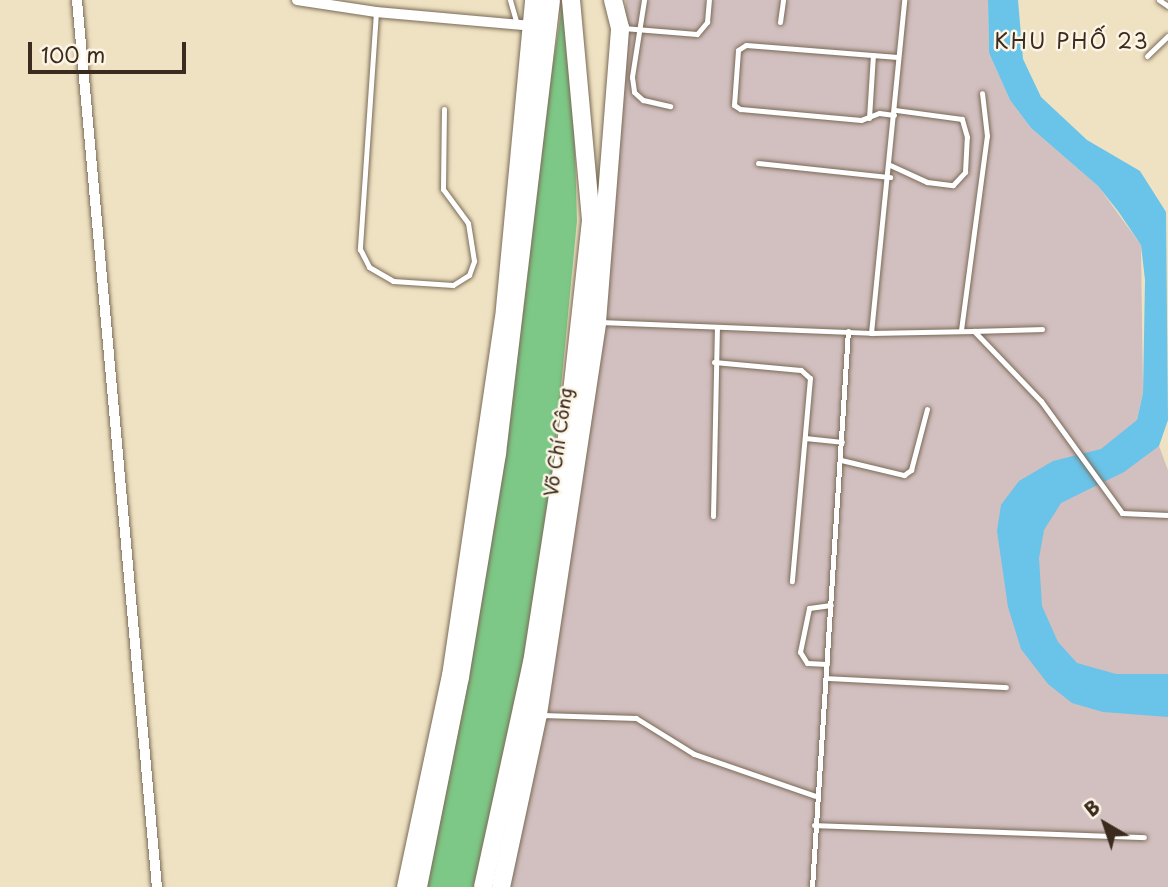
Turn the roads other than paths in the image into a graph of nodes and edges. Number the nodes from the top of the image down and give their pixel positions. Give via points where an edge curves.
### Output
1 (77, 0) edge
2 (297, 0) edge
3 (510, 0) edge
4 (534, 0) edge
5 (551, 0) edge
6 (571, 0) edge
7 (612, 0) edge
8 (644, 0) edge
9 (709, 0) edge
10 (783, 0) edge
11 (904, 0) edge
12 (1159, 0) edge
13 (1168, 6) edge
14 (376, 12) junction
15 (780, 22) dead end
16 (523, 23) junction
17 (620, 28) junction
18 (641, 29) junction
19 (548, 31) junction
20 (1168, 36) edge
21 (873, 55) junction
22 (1147, 56) dead end
23 (898, 57) junction
24 (982, 93) dead end
25 (670, 106) dead end
26 (444, 109) dead end
27 (895, 113) junction
28 (869, 118) junction
29 (758, 163) dead end
30 (890, 165) junction
31 (890, 177) junction
32 (591, 220) junction
33 (588, 322) junction
34 (717, 327) junction
35 (1042, 329) dead end
36 (961, 330) junction
37 (848, 331) junction
38 (974, 331) junction
39 (871, 332) junction
40 (714, 362) junction
41 (927, 409) dead end
42 (805, 438) junction
43 (842, 442) junction
44 (841, 460) junction
45 (1168, 515) edge
46 (713, 516) dead end
47 (792, 581) dead end
48 (831, 605) junction
49 (827, 664) junction
50 (826, 678) junction
51 (1006, 687) dead end
52 (538, 714) junction
53 (815, 796) junction
54 (814, 825) junction
55 (1144, 837) dead end
56 (157, 887) edge
57 (405, 887) edge
58 (418, 887) edge
59 (483, 887) edge
60 (501, 887) edge
61 (812, 887) edge

1 - 56 street
2 - 14 street
3 - 16 lane
4 - 16 main road
5 - 19 main road
6 - 32 main road, Võ Chí Công
7 - 17 main road, Võ Chí Công
7 - 32 main road, Võ Chí Công via 602,151
8 - 18 lane
9 - 18 lane via 708,22 697,34
10 - 15 lane
11 - 23 lane
12 - 13 lane
14 - 16 street
14 - 26 lane via 360,249 369,267 393,281 453,285 469,275 474,261 468,223 443,189
16 - 19 street
16 - 57 main road via 506,303 451,676
17 - 18 lane
17 - 33 main road, Võ Chí Công
18 - 25 lane via 632,77 634,92 643,100
19 - 58 main road via 498,453
20 - 22 lane
21 - 23 lane
21 - 28 lane
21 - 28 lane via 741,47 734,105
23 - 27 lane
24 - 36 lane via 987,135
27 - 28 lane
27 - 30 lane
27 - 30 lane via 962,119 967,137 965,172 953,185 927,182
29 - 31 lane
30 - 31 lane
31 - 39 lane
32 - 33 main road, Võ Chí Công
33 - 34 lane
33 - 52 main road, Võ Chí Công
33 - 59 main road, Võ Chí Công via 532,663
34 - 37 lane
34 - 40 lane
35 - 38 lane
36 - 38 lane
36 - 39 lane
37 - 39 lane
37 - 43 lane
38 - 45 lane via 1072,440 1122,513
40 - 42 lane via 807,373
40 - 46 lane
41 - 44 lane via 911,470 904,475
42 - 43 lane
42 - 47 lane
43 - 44 lane
44 - 48 lane
48 - 49 lane
48 - 49 lane via 809,608 800,652 807,663
49 - 50 lane
50 - 51 lane
50 - 53 lane
52 - 53 lane via 636,718 694,754
52 - 60 main road, Võ Chí Công
53 - 54 lane
54 - 55 lane
54 - 61 lane

